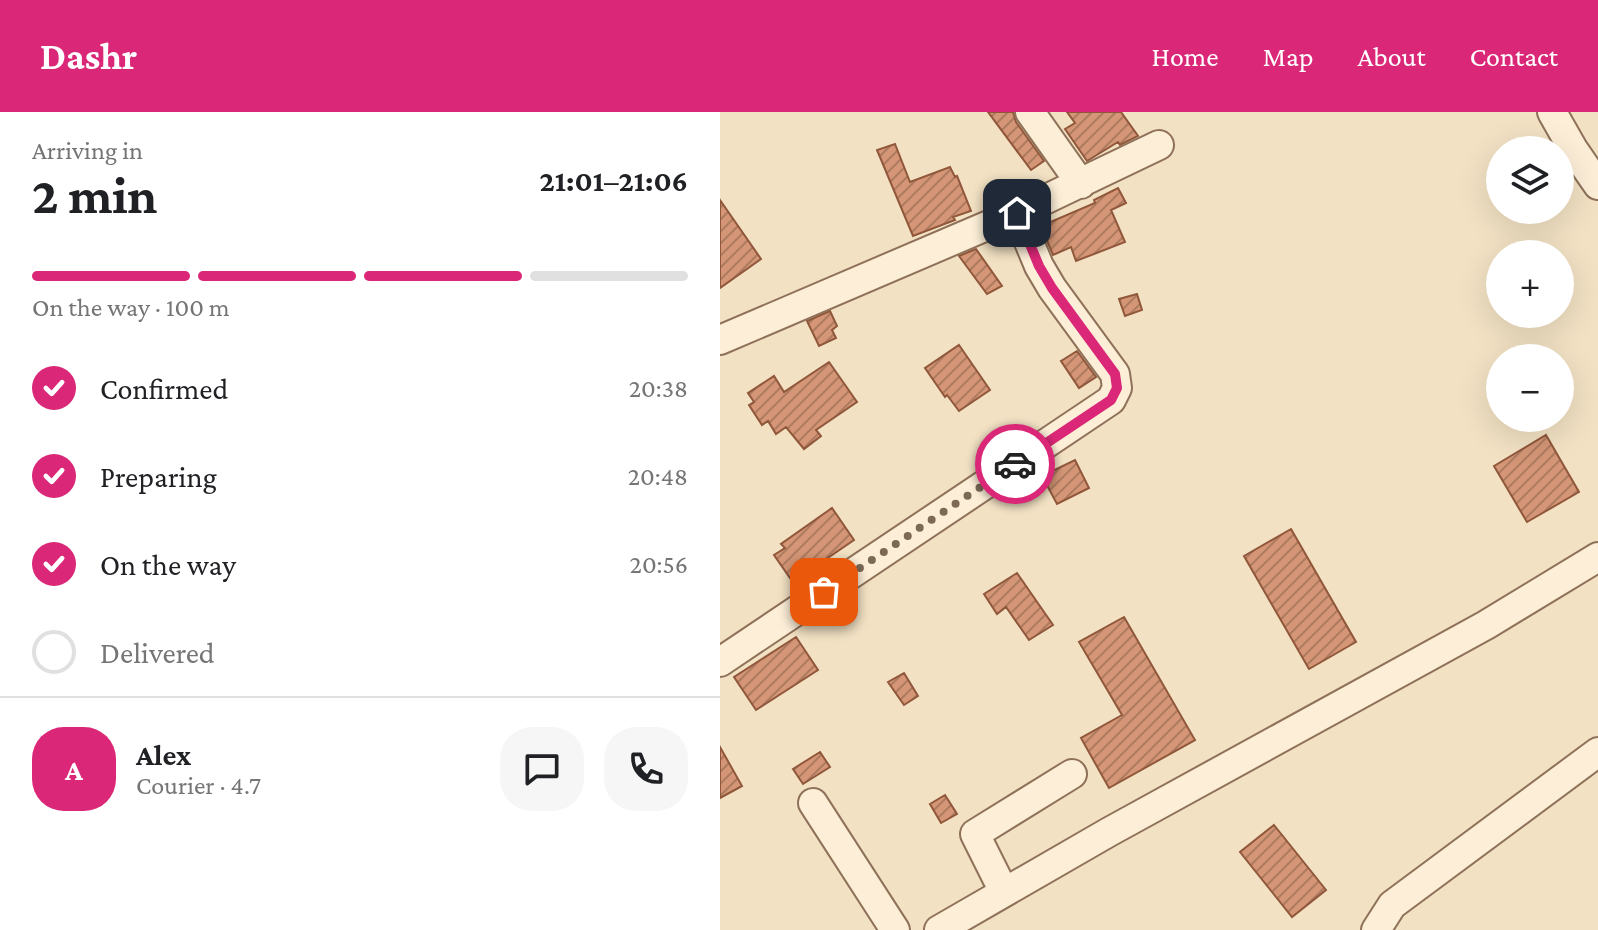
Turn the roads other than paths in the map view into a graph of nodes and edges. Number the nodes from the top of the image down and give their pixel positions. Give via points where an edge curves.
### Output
1 (1030, 112) edge
2 (1552, 112) edge
3 (1159, 145) dead end
4 (1081, 184) junction
5 (1598, 185) edge
6 (1017, 213) junction
7 (720, 340) edge
8 (1598, 557) edge
9 (720, 662) edge
10 (1598, 752) edge
11 (1072, 774) dead end
12 (813, 803) dead end
13 (1004, 892) junction
14 (895, 930) edge
15 (939, 930) edge
16 (1376, 930) edge

1 - 4 street
2 - 5 street
3 - 4 street
4 - 6 street
6 - 7 street
6 - 9 street via 1052,288 1115,374 1116,394
8 - 13 street via 1486,625
10 - 16 street via 1392,905
11 - 13 street via 975,834
12 - 14 street
13 - 15 street

